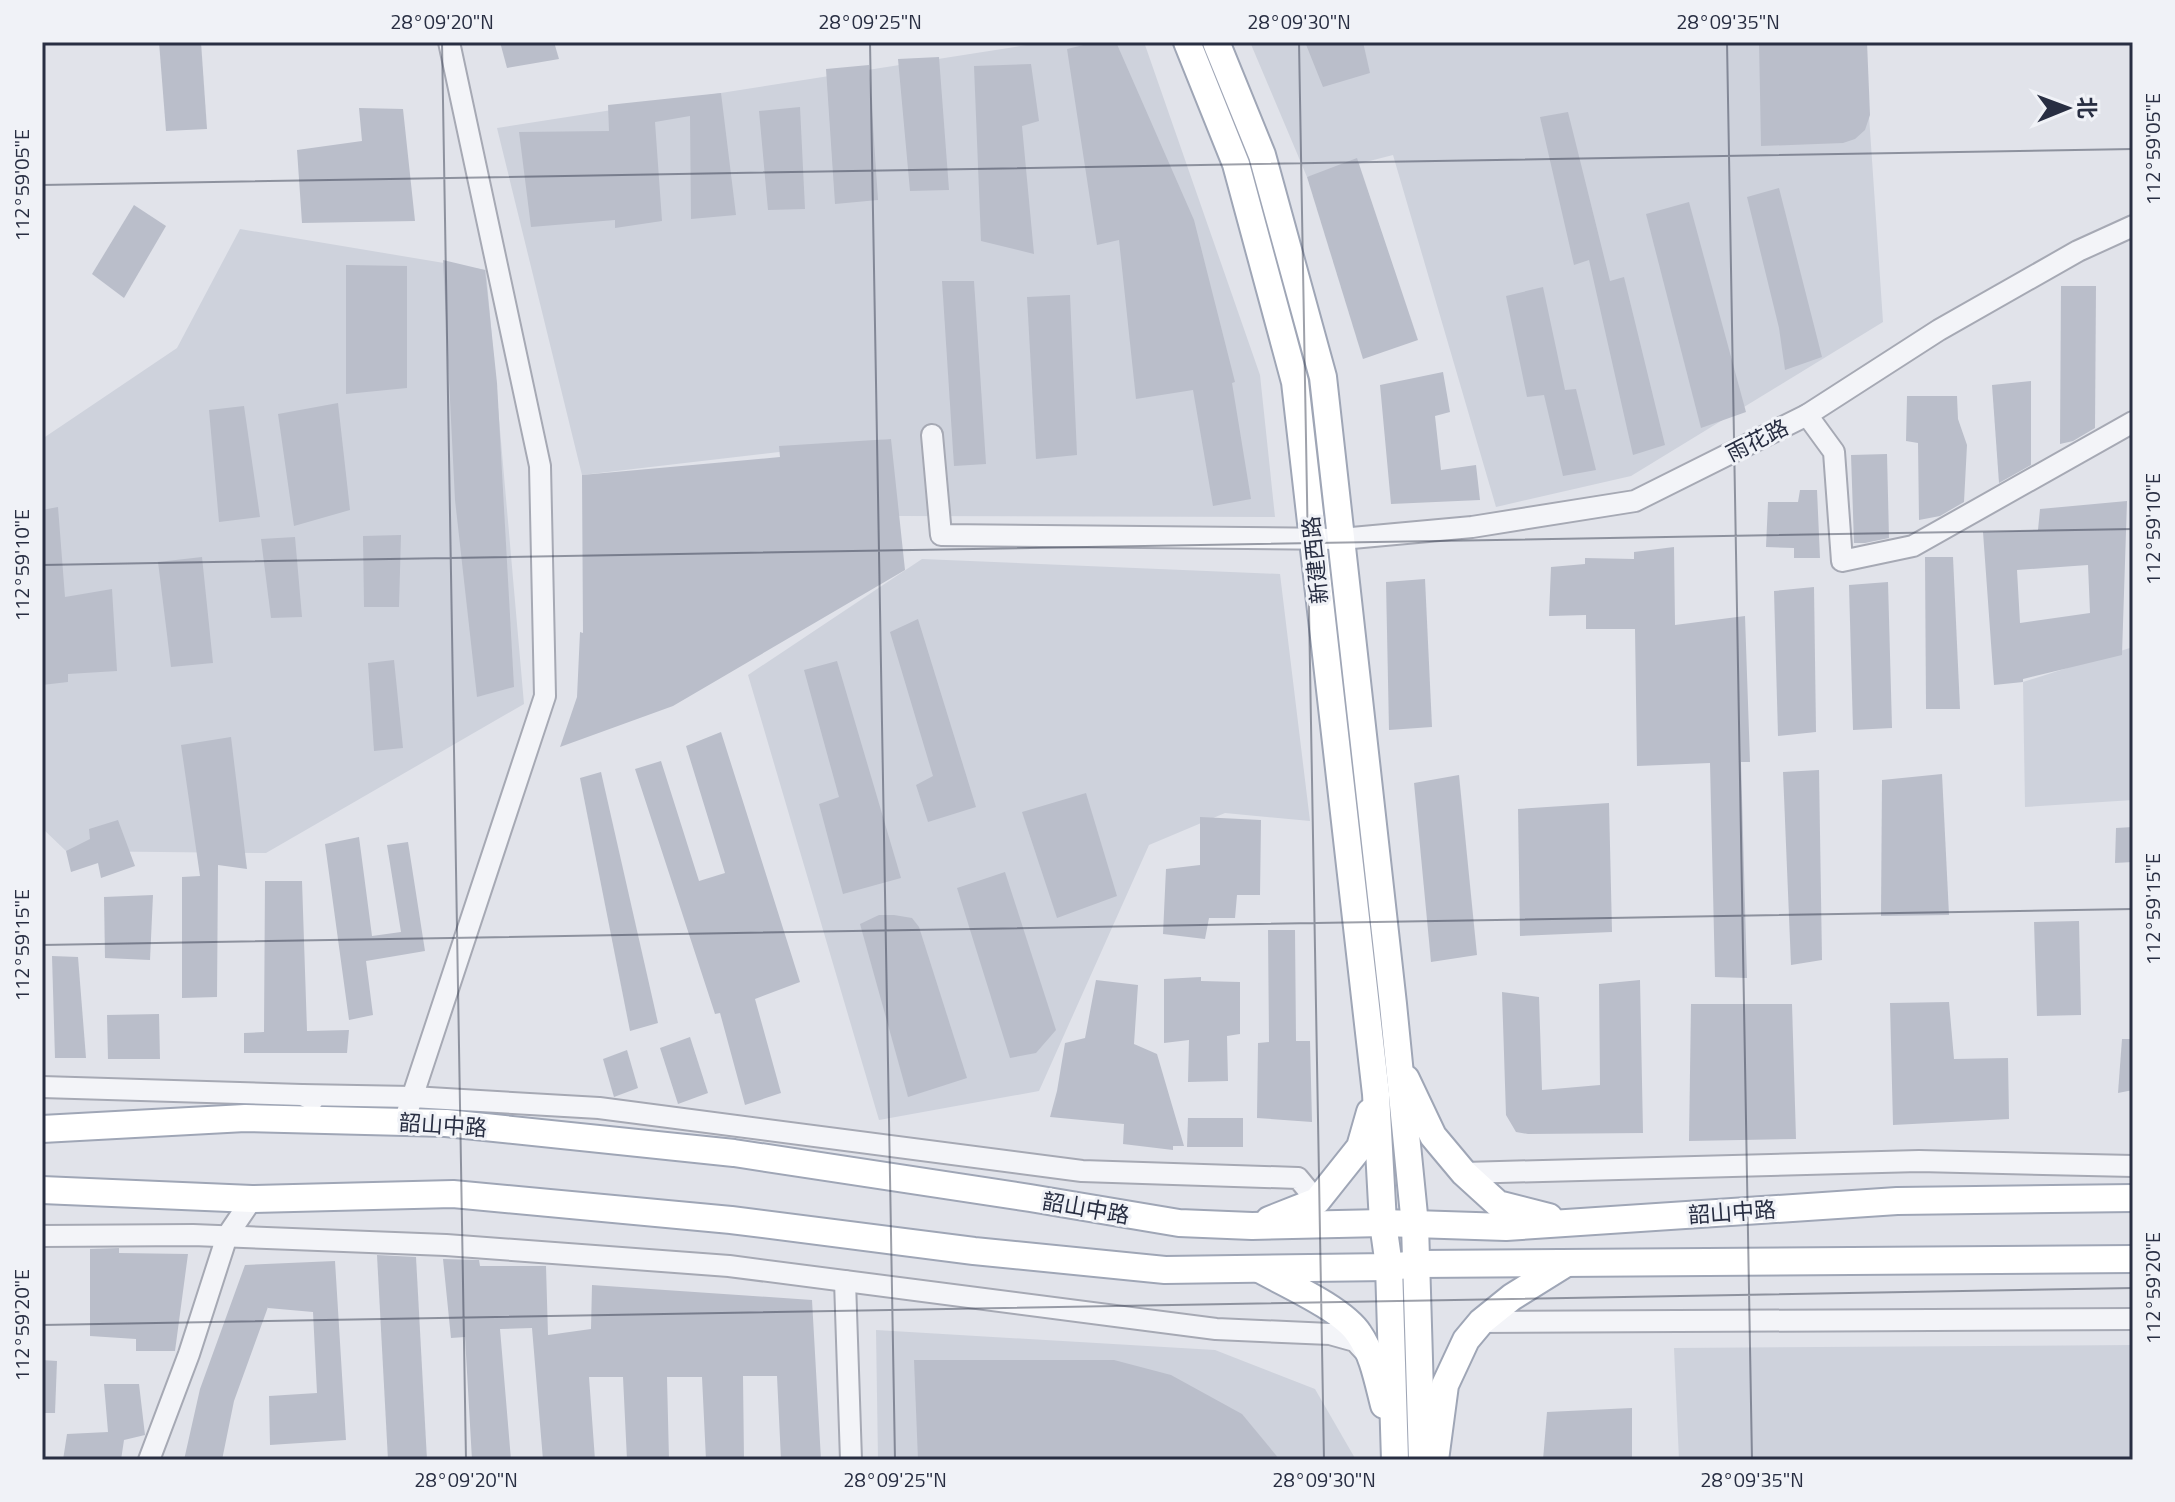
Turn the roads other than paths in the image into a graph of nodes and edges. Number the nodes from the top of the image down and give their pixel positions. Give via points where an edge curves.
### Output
1 (449, 42) edge
2 (1187, 42) edge
3 (1216, 42) edge
4 (2133, 226) edge
5 (1807, 415) junction
6 (2133, 422) edge
7 (932, 435) dead end
8 (1313, 539) junction
9 (1341, 539) junction
10 (1398, 1062) junction
11 (42, 1087) edge
12 (1376, 1094) junction
13 (302, 1095) junction
14 (412, 1097) junction
15 (354, 1121) junction
16 (404, 1122) junction
17 (42, 1129) edge
18 (2133, 1166) edge
19 (1464, 1173) junction
20 (42, 1190) edge
21 (2133, 1198) edge
22 (252, 1199) junction
23 (1317, 1201) junction
24 (1570, 1222) junction
25 (1383, 1223) junction
26 (1415, 1225) junction
27 (1252, 1226) junction
28 (42, 1236) edge
29 (227, 1236) junction
30 (2133, 1259) edge
31 (1417, 1264) junction
32 (1565, 1264) junction
33 (1389, 1267) junction
34 (1259, 1269) junction
35 (845, 1281) junction
36 (2133, 1319) edge
37 (1481, 1322) junction
38 (1371, 1359) junction
39 (1395, 1453) edge
40 (149, 1460) edge
41 (851, 1460) edge
42 (1422, 1460) edge
43 (1435, 1460) edge

1 - 14 street via 540,466 545,696
2 - 8 main road, 新建西路 via 1236,164 1295,382
3 - 9 main road, 新建西路 via 1262,155 1323,377
4 - 5 street, 雨花路 via 1939,330
5 - 6 street via 1834,452 1842,561 1913,546
5 - 9 street, 雨花路 via 1635,501 1472,527
7 - 8 street, 雨花路 via 941,535
8 - 9 street, 雨花路
8 - 12 main road, 新建西路
9 - 10 main road, 新建西路
10 - 19 main road via 1433,1136
10 - 26 main road, 新建西路
11 - 13 street
12 - 23 main road via 1360,1147
12 - 25 main road, 新建西路
13 - 14 street
13 - 15 street
14 - 16 street
14 - 23 street via 599,1108 1082,1171 1298,1178
15 - 16 main road, 韶山中路
15 - 17 main road, 韶山中路 via 245,1118
16 - 27 main road, 韶山中路 via 734,1153 1179,1223
18 - 19 street via 1919,1161
19 - 24 main road via 1498,1204
20 - 22 main road
21 - 24 main road, 韶山中路 via 1897,1201
22 - 29 street
22 - 34 main road via 453,1194 1165,1270
23 - 27 main road
24 - 26 main road, 韶山中路
25 - 26 main road, 韶山中路
25 - 27 main road, 韶山中路
25 - 33 main road, 新建西路
26 - 31 main road, 新建西路
28 - 29 street
29 - 35 street via 461,1246 729,1266
29 - 40 street
30 - 32 main road
31 - 32 main road
31 - 33 main road
31 - 42 main road, 新建西路
32 - 37 main road
33 - 34 main road
33 - 39 main road, 新建西路
34 - 38 main road via 1338,1314 1359,1333
35 - 38 street via 1216,1329 1330,1334 1355,1341
35 - 41 street
36 - 37 street
37 - 43 main road via 1466,1340 1445,1385
38 - 39 main road

